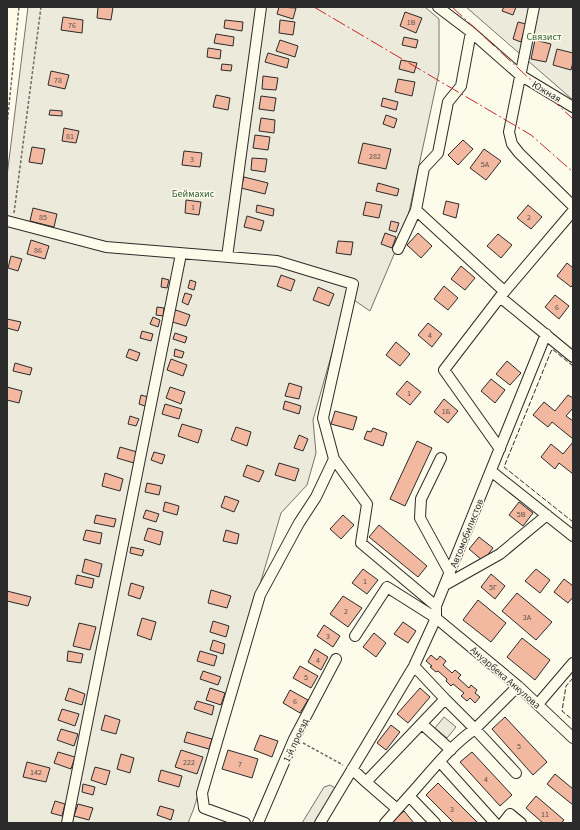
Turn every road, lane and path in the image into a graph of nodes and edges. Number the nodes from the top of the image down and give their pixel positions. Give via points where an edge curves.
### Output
1 (19, 7) edge
2 (41, 7) edge
3 (261, 7) edge
4 (438, 7) edge
5 (534, 7) edge
6 (471, 32) junction
7 (520, 75) junction
8 (573, 107) edge
9 (7, 125) edge
10 (573, 206) edge
11 (416, 210) junction
12 (573, 211) edge
13 (10, 222) edge
14 (398, 249) dead end
15 (181, 254) junction
16 (227, 256) junction
17 (502, 294) junction
18 (546, 334) junction
19 (573, 357) edge
20 (500, 449) junction
21 (441, 458) dead end
22 (334, 459) junction
23 (491, 471) junction
24 (546, 515) junction
25 (573, 536) edge
26 (450, 572) junction
27 (445, 585) junction
28 (436, 606) junction
29 (436, 618) junction
30 (355, 636) dead end
31 (336, 659) dead end
32 (573, 663) edge
33 (414, 666) junction
34 (518, 686) junction
35 (445, 699) junction
36 (538, 704) junction
37 (422, 724) junction
38 (475, 729) junction
39 (573, 738) edge
40 (294, 739) junction
41 (451, 750) junction
42 (440, 762) junction
43 (352, 769) junction
44 (516, 773) dead end
45 (366, 782) junction
46 (409, 796) junction
47 (398, 809) junction
48 (67, 823) edge
49 (246, 823) edge
50 (258, 823) edge
51 (320, 823) edge
52 (385, 823) edge
53 (435, 823) edge
54 (495, 823) edge
55 (503, 823) edge
56 (521, 823) edge

1 - 9 path
2 - 13 path
3 - 16 street
4 - 6 street, Южная
5 - 7 street
6 - 7 street, Южная
6 - 11 street via 462,86 448,102 438,153 424,168
7 - 8 street, Южная
7 - 10 street via 510,132 512,144
11 - 14 street
11 - 17 street
12 - 17 street
13 - 15 street via 106,247
15 - 16 street
15 - 48 street
16 - 22 street via 277,261 353,284 322,418
17 - 18 street
17 - 20 street via 444,370
18 - 19 street
18 - 20 street, Автомобилистов
20 - 23 street, Автомобилистов
21 - 26 street via 421,499 420,518
22 - 28 street via 367,504 361,543
22 - 49 street via 316,497 260,595 202,794 204,808
23 - 24 street
23 - 26 street, Автомобилистов
24 - 25 street
24 - 27 street via 500,554
26 - 27 street, Автомобилистов
27 - 28 street, Автомобилистов
28 - 29 street, Автомобилистов
29 - 30 street, Ануарбека Аккулова via 387,586
29 - 33 street
29 - 34 street, Ануарбека Аккулова
31 - 40 street, 1-й проезд
32 - 36 street
33 - 35 street
33 - 43 street
34 - 36 street, Ануарбека Аккулова
34 - 38 street
35 - 37 street
35 - 38 street
36 - 39 street, Ануарбека Аккулова
37 - 41 street
37 - 45 street
38 - 41 street
38 - 44 street
40 - 43 path
40 - 50 street, 1-й проезд
41 - 42 street
42 - 46 street
42 - 54 street
43 - 45 street
43 - 51 street
45 - 47 street
46 - 47 street
46 - 53 street
47 - 52 street
55 - 56 street via 510,814

